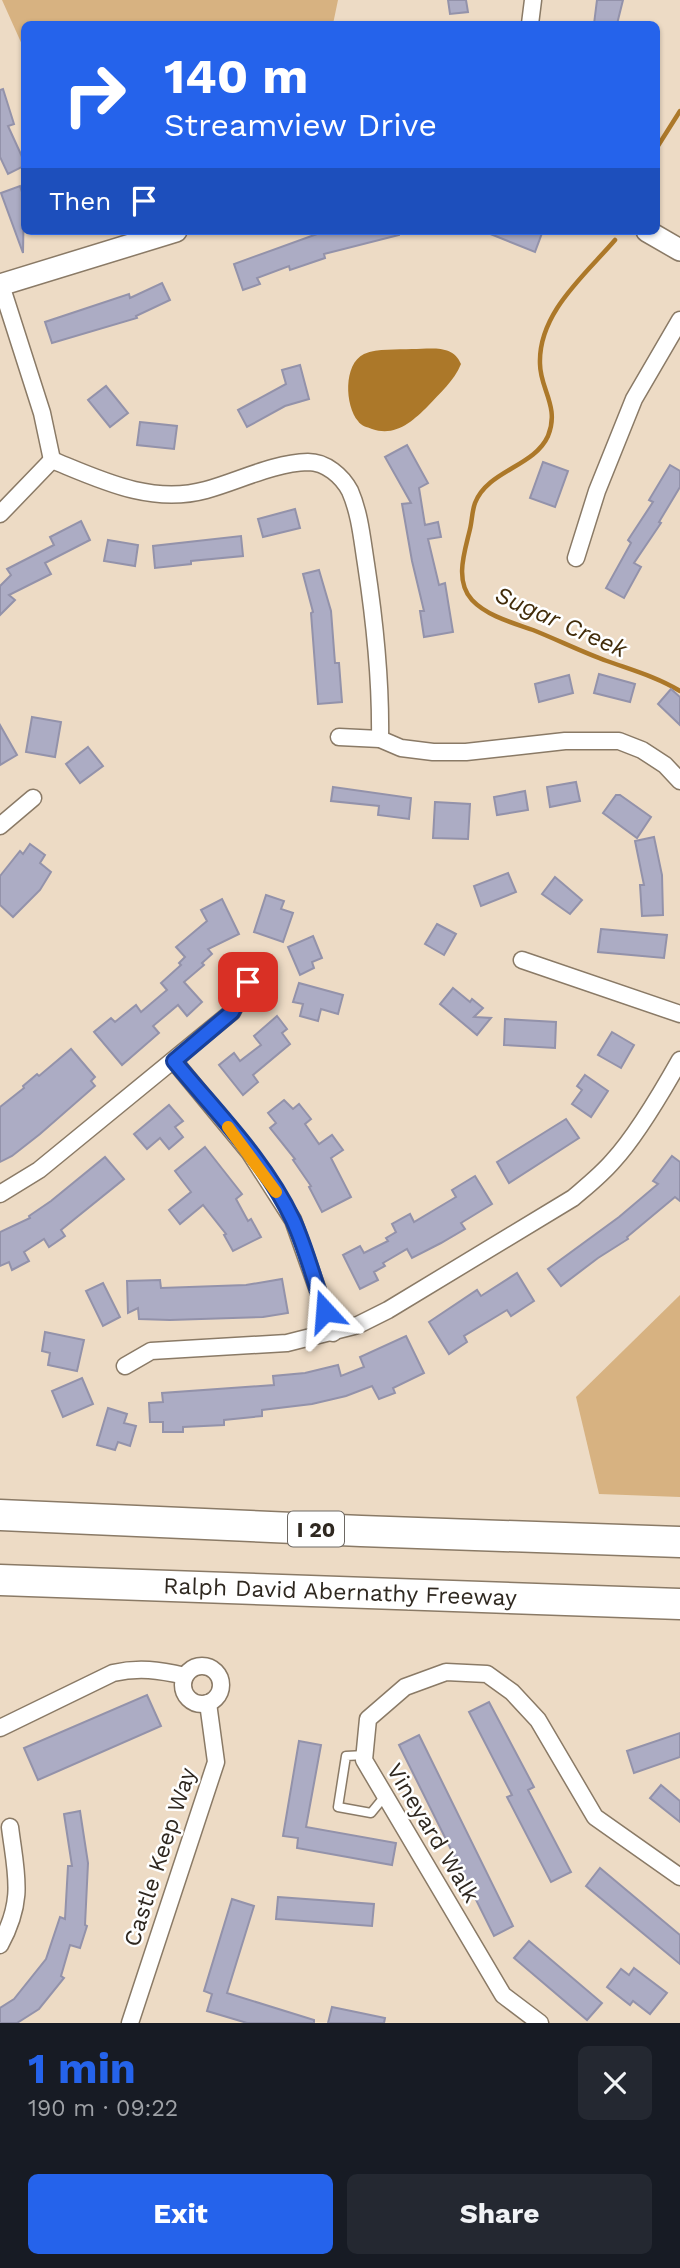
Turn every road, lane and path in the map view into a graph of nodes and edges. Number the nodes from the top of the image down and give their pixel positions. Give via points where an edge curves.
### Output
1 (533, 0) edge
2 (530, 21) edge
3 (163, 235) edge
4 (654, 235) edge
5 (680, 250) edge
6 (1, 285) edge
7 (680, 320) edge
8 (52, 460) junction
9 (0, 514) edge
10 (576, 558) dead end
11 (339, 737) dead end
12 (380, 739) junction
13 (680, 781) edge
14 (33, 799) dead end
15 (0, 826) edge
16 (522, 960) dead end
17 (248, 982) dead end
18 (680, 1014) edge
19 (680, 1060) edge
20 (174, 1061) junction
21 (0, 1194) edge
22 (333, 1333) junction
23 (125, 1366) dead end
24 (0, 1515) edge
25 (680, 1542) edge
26 (0, 1580) edge
27 (680, 1604) edge
28 (185, 1676) junction
29 (208, 1703) junction
30 (0, 1728) edge
31 (365, 1755) junction
32 (385, 1796) junction
33 (10, 1827) dead end
34 (680, 1877) edge
35 (0, 1945) edge
36 (130, 2023) edge
37 (540, 2023) edge

1 - 2 street
3 - 6 street
4 - 5 street
6 - 8 street
7 - 10 street via 634,399
8 - 9 street
8 - 12 street via 133,491 158,495 202,491 288,465 311,462 329,467 348,489 358,513 377,634
11 - 12 street
12 - 13 street via 401,748 433,752 619,741 665,765
14 - 15 street
16 - 18 street
17 - 20 street via 232,1012
19 - 22 street via 614,1161 573,1198 388,1310
20 - 21 street via 39,1170
20 - 22 street via 250,1153 288,1211
22 - 23 street via 287,1343 151,1351
24 - 25 highway, I 20
26 - 27 highway, Ralph David Abernathy Freeway
28 - 29 street via 188,1698
28 - 29 street, Castle Keep Way via 196,1667 214,1671 220,1689
28 - 30 street, Castle Keep Way via 154,1668 113,1673
29 - 36 street, Castle Keep Way via 216,1762
31 - 32 street, Vineyard Walk
31 - 32 lane via 346,1756 338,1807 371,1813
31 - 34 street, Vineyard Walk via 368,1719 405,1687 446,1672 488,1674 538,1720 595,1816
32 - 37 street, Vineyard Walk via 503,1995
33 - 35 street via 18,1894

